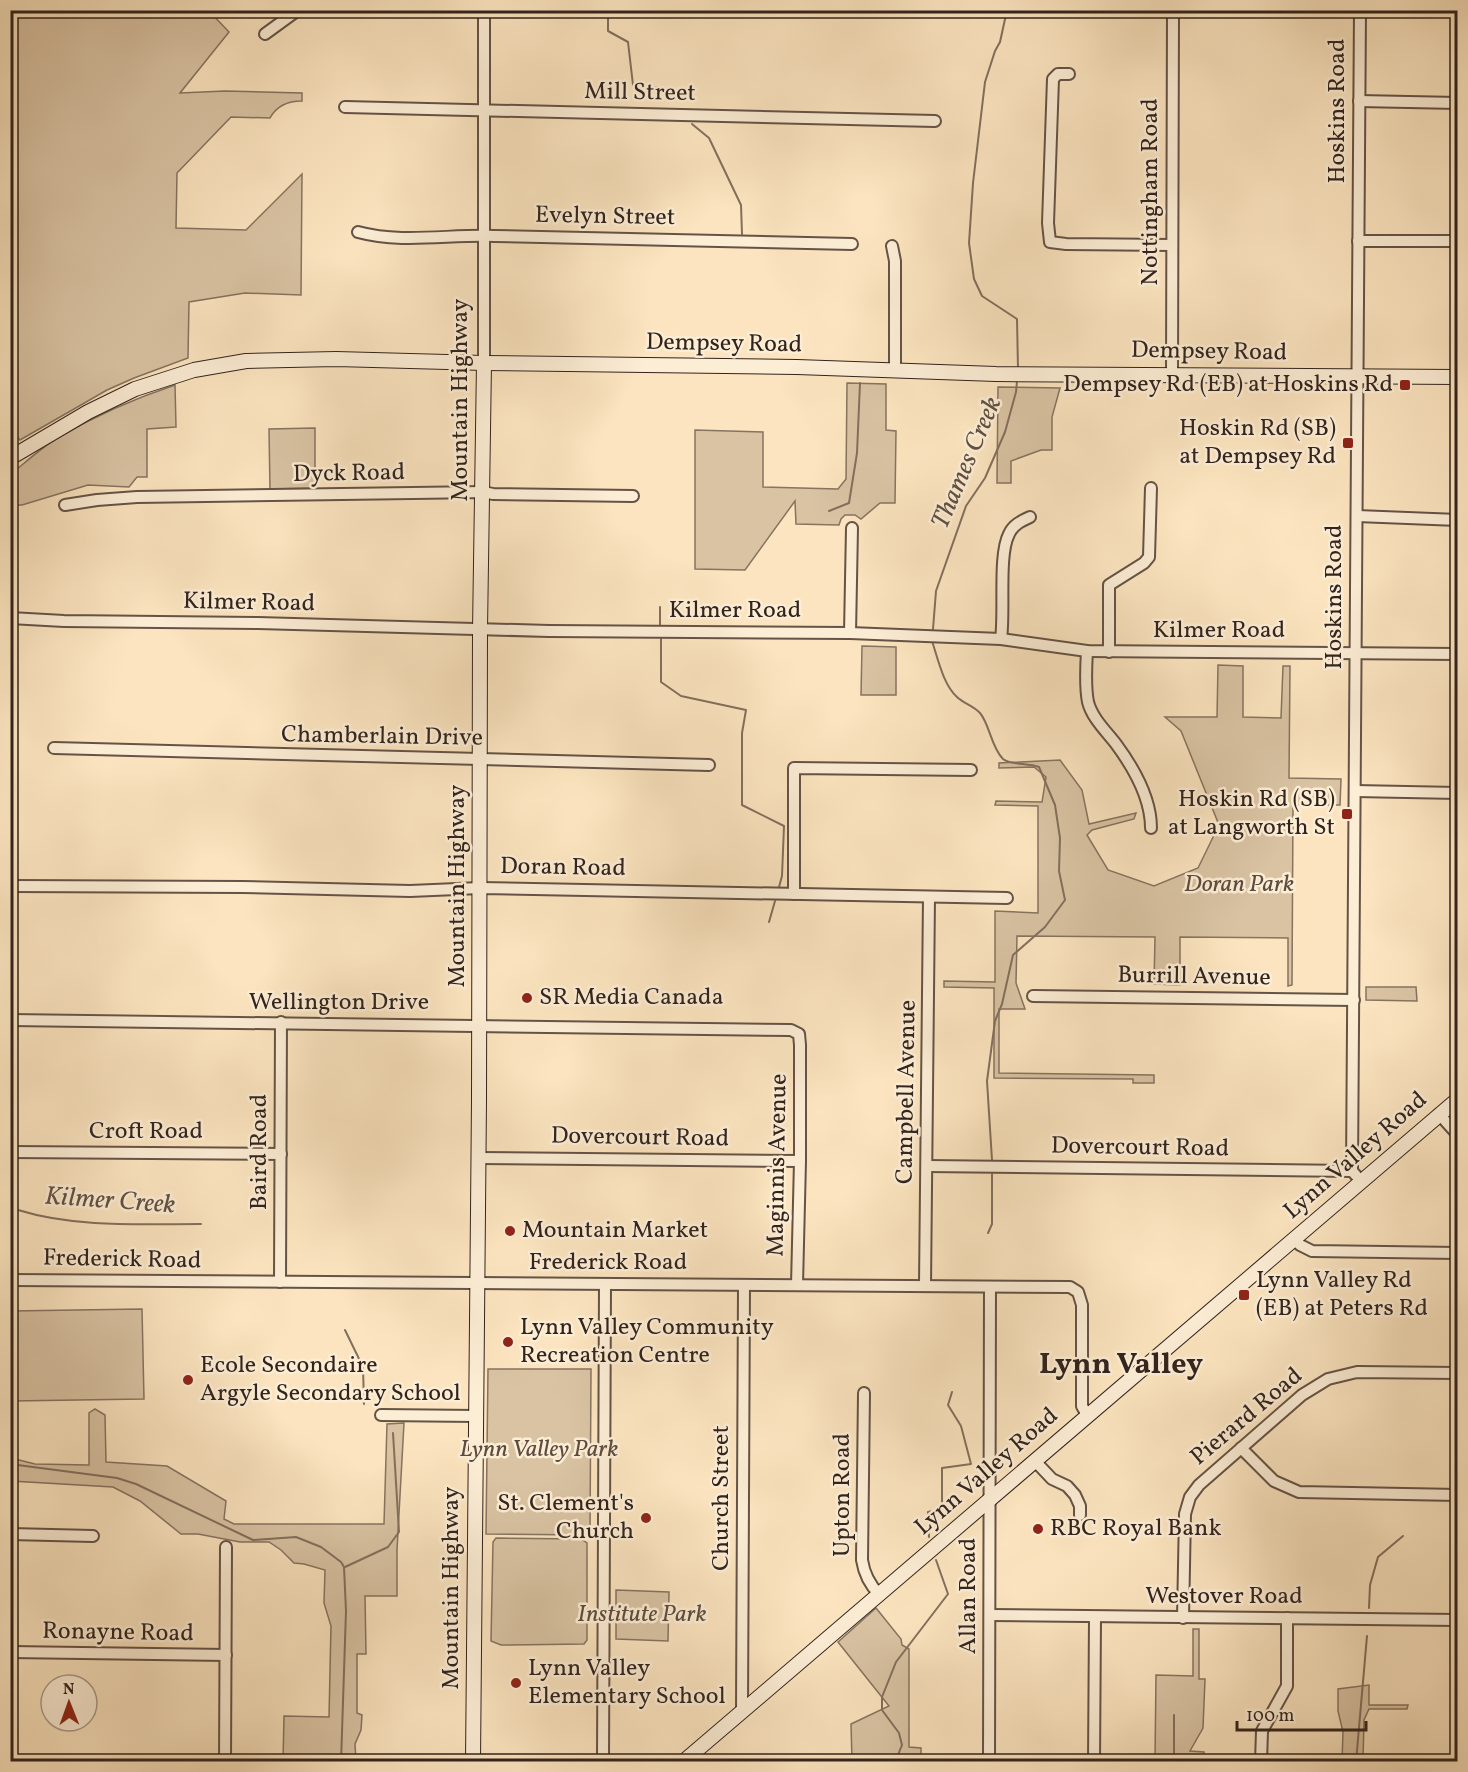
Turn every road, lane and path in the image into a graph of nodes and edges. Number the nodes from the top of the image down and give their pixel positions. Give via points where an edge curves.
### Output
1 (298, 10) edge
2 (484, 10) edge
3 (1173, 10) edge
4 (1360, 10) edge
5 (265, 34) dead end
6 (1069, 74) dead end
7 (1359, 101) junction
8 (1458, 103) edge
9 (345, 107) dead end
10 (484, 110) junction
11 (934, 121) dead end
12 (358, 232) dead end
13 (484, 235) junction
14 (1358, 241) junction
15 (1458, 241) edge
16 (852, 244) dead end
17 (1172, 245) junction
18 (892, 246) dead end
19 (484, 363) junction
20 (895, 370) junction
21 (1172, 375) junction
22 (1356, 376) junction
23 (1458, 377) edge
24 (10, 458) edge
25 (1151, 488) dead end
26 (483, 492) junction
27 (633, 496) dead end
28 (65, 505) dead end
29 (1357, 516) junction
30 (1030, 517) dead end
31 (1458, 520) edge
32 (852, 528) dead end
33 (10, 618) edge
34 (480, 630) junction
35 (850, 633) junction
36 (1001, 639) junction
37 (1087, 651) junction
38 (1109, 652) junction
39 (1356, 653) junction
40 (1458, 654) edge
41 (54, 748) dead end
42 (481, 760) junction
43 (709, 765) dead end
44 (971, 770) dead end
45 (1355, 791) junction
46 (1458, 793) edge
47 (1151, 828) dead end
48 (10, 885) edge
49 (480, 888) junction
50 (795, 894) junction
51 (929, 897) junction
52 (1007, 898) dead end
53 (1033, 996) dead end
54 (1354, 1000) junction
55 (10, 1020) edge
56 (280, 1022) junction
57 (480, 1024) junction
58 (800, 1045) joint
59 (1458, 1099) edge
60 (1439, 1114) junction
61 (1458, 1135) edge
62 (10, 1152) edge
63 (281, 1154) junction
64 (478, 1158) junction
65 (800, 1161) junction
66 (927, 1166) junction
67 (1357, 1176) junction
68 (1294, 1239) junction
69 (1458, 1253) edge
70 (10, 1280) edge
71 (280, 1282) junction
72 (477, 1284) junction
73 (605, 1284) junction
74 (744, 1285) junction
75 (797, 1285) junction
76 (925, 1286) junction
77 (990, 1287) junction
78 (1458, 1373) edge
79 (864, 1392) dead end
80 (381, 1415) dead end
81 (1087, 1415) junction
82 (476, 1416) junction
83 (1241, 1448) junction
84 (1035, 1461) junction
85 (1458, 1495) edge
86 (990, 1499) junction
87 (1080, 1515) dead end
88 (10, 1534) edge
89 (93, 1536) dead end
90 (226, 1547) dead end
91 (879, 1594) junction
92 (990, 1615) junction
93 (1095, 1617) junction
94 (1183, 1618) junction
95 (1287, 1618) junction
96 (1458, 1620) edge
97 (10, 1652) edge
98 (226, 1655) junction
99 (742, 1711) junction
100 (225, 1761) edge
101 (473, 1761) edge
102 (603, 1761) edge
103 (683, 1761) edge
104 (989, 1761) edge
105 (1094, 1761) edge
106 (1261, 1761) edge

1 - 5 street
2 - 10 street, Mountain Highway
3 - 17 street, Nottingham Road
4 - 7 street, Hoskins Road
6 - 17 street via 1058,74 1053,79 1050,242
7 - 8 street
7 - 14 street, Hoskins Road
9 - 10 street, Mill Street
10 - 11 street, Mill Street
10 - 13 street, Mountain Highway
12 - 13 street, Evelyn Street via 401,237
13 - 16 street, Evelyn Street
13 - 19 street, Mountain Highway
14 - 15 street
14 - 22 street, Hoskins Road
17 - 21 street, Nottingham Road
18 - 20 street
19 - 20 street, Dempsey Road
19 - 24 street, Dempsey Road via 274,359 209,368 135,389
19 - 26 street, Mountain Highway
20 - 21 street, Dempsey Road
21 - 22 street, Dempsey Road
22 - 23 street, Dempsey Road
22 - 29 street, Hoskins Road
25 - 38 street via 1149,557 1109,585
26 - 27 street, Dyck Road
26 - 28 street, Dyck Road via 137,497
26 - 34 street, Mountain Highway
29 - 31 street
29 - 39 street, Hoskins Road
30 - 36 street via 1014,525 1005,543
32 - 35 street
33 - 34 street, Kilmer Road
34 - 35 street, Kilmer Road
34 - 42 street, Mountain Highway
35 - 36 street, Kilmer Road
36 - 37 street, Kilmer Road
37 - 38 street, Kilmer Road
37 - 47 street via 1089,703 1099,724 1134,771 1151,813
38 - 39 street, Kilmer Road
39 - 40 street, Kilmer Road
39 - 45 street, Hoskins Road
41 - 42 street, Chamberlain Drive
42 - 43 street, Chamberlain Drive
42 - 49 street, Mountain Highway
44 - 50 street via 794,768
45 - 46 street
45 - 54 street, Hoskins Road
48 - 49 street, Doran Road via 410,891
49 - 50 street, Doran Road
49 - 57 street, Mountain Highway
50 - 51 street, Doran Road
51 - 52 street, Doran Road
51 - 66 street, Campbell Avenue
53 - 54 street, Burrill Avenue
54 - 67 street, Hoskins Road
55 - 56 street, Wellington Drive
56 - 57 street, Wellington Drive
56 - 63 street, Baird Road
57 - 58 street, Wellington Drive via 783,1029 799,1034
57 - 64 street, Mountain Highway
58 - 65 street, Maginnis Avenue
59 - 60 street, Lynn Valley Road
60 - 61 street
60 - 67 street, Lynn Valley Road
62 - 63 street, Croft Road
63 - 71 street, Baird Road
64 - 65 street, Dovercourt Road
64 - 72 street, Mountain Highway
65 - 75 street, Maginnis Avenue
66 - 67 street, Dovercourt Road
66 - 76 street, Campbell Avenue
67 - 68 street, Lynn Valley Road
68 - 69 street via 1312,1251
68 - 81 street, Lynn Valley Road
70 - 71 street, Frederick Road
71 - 72 street, Frederick Road
72 - 73 street, Frederick Road
72 - 82 street, Mountain Highway
73 - 74 street, Frederick Road
73 - 102 street
74 - 75 street, Frederick Road
74 - 99 street, Church Street
75 - 76 street, Frederick Road
76 - 77 street, Frederick Road
77 - 81 street, Frederick Road via 1070,1287 1078,1292 1082,1305 1082,1406
77 - 86 street, Allan Road
78 - 83 street, Pierard Road via 1357,1372 1329,1379 1302,1395
79 - 91 street, Upton Road via 862,1560
80 - 82 street
81 - 84 street, Lynn Valley Road
82 - 101 street, Mountain Highway
83 - 85 street via 1274,1481 1299,1492
83 - 94 street, Pierard Road via 1199,1485 1186,1506
84 - 86 street, Lynn Valley Road
84 - 87 street via 1075,1495
86 - 91 street, Lynn Valley Road
86 - 92 street, Allan Road
88 - 89 street
90 - 98 street
91 - 99 street, Lynn Valley Road
92 - 93 street, Westover Road
92 - 104 street, Allan Road
93 - 94 street, Westover Road
93 - 105 street
94 - 95 street, Westover Road
95 - 96 street, Westover Road
95 - 106 street via 1287,1686 1262,1731
97 - 98 street, Ronayne Road
98 - 100 street
99 - 103 street, Lynn Valley Road

